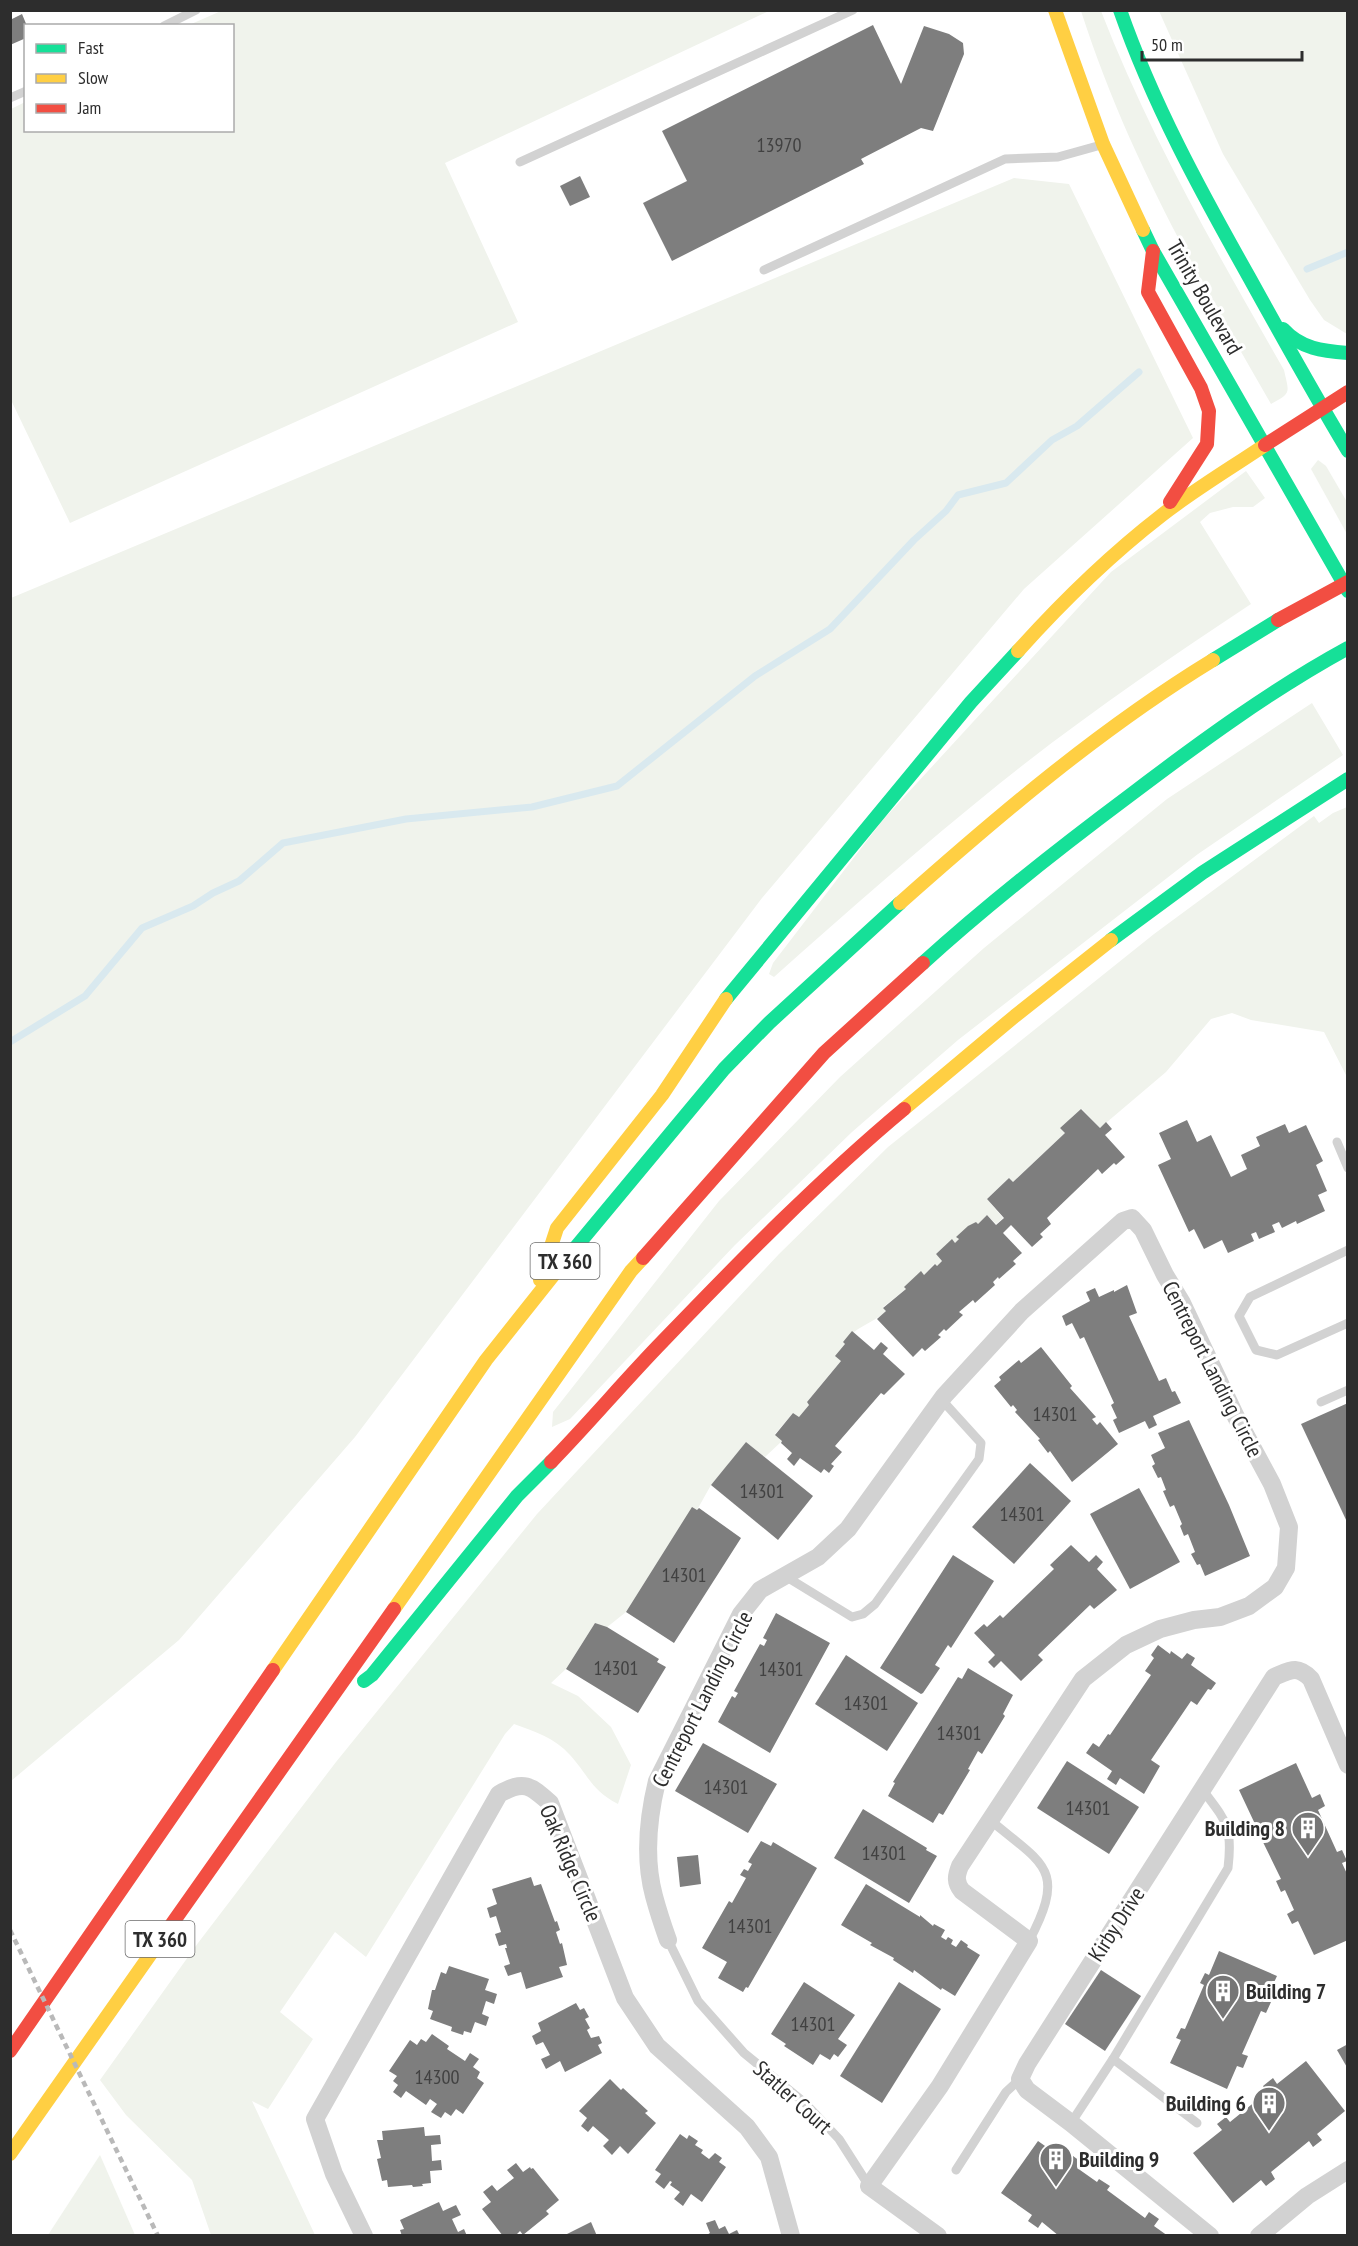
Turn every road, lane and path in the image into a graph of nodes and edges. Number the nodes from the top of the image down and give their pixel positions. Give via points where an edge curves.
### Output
1 (196, 10) edge
2 (853, 10) edge
3 (1055, 10) edge
4 (1120, 10) edge
5 (168, 24) edge
6 (1103, 144) junction
7 (520, 162) dead end
8 (1153, 251) junction
9 (764, 270) dead end
10 (1263, 303) junction
11 (1347, 353) edge
12 (1347, 392) edge
13 (1322, 408) junction
14 (1265, 445) junction
15 (1347, 451) edge
16 (1162, 514) junction
17 (1347, 582) edge
18 (1347, 591) edge
19 (1347, 648) edge
20 (1347, 778) edge
21 (1347, 791) edge
22 (1291, 815) junction
23 (1337, 1142) dead end
24 (1347, 1168) edge
25 (1347, 1250) edge
26 (535, 1297) junction
27 (1347, 1323) edge
28 (1347, 1390) edge
29 (941, 1399) junction
30 (1321, 1402) dead end
31 (785, 1576) junction
32 (312, 1725) junction
33 (1347, 1765) edge
34 (1202, 1789) junction
35 (990, 1821) junction
36 (668, 1940) joint
37 (1029, 1941) junction
38 (10, 2051) edge
39 (1113, 2059) junction
40 (1020, 2079) junction
41 (1071, 2123) junction
42 (1197, 2123) dead end
43 (10, 2154) edge
44 (956, 2170) dead end
45 (1346, 2173) edge
46 (869, 2186) junction
47 (364, 2235) edge
48 (791, 2235) edge
49 (938, 2235) edge
50 (1209, 2235) edge
51 (1259, 2235) edge

1 - 5 lane
2 - 7 lane
3 - 6 main road, Trinity Boulevard
4 - 10 main road via 1161,113
6 - 8 main road, Trinity Boulevard
6 - 9 lane via 1059,157 1005,159
8 - 14 main road, Trinity Boulevard
8 - 16 main road via 1148,292 1201,388 1209,411 1207,444
10 - 11 main road via 1288,336 1310,350
10 - 13 main road
12 - 13 main road
13 - 14 main road
13 - 15 main road
14 - 16 main road
14 - 18 main road, Trinity Boulevard
16 - 26 main road via 1054,612 971,702 717,1011 662,1095 557,1228
17 - 26 main road, TX 360, bridge via 1149,700 963,847 723,1069
19 - 32 main road, TX 360 via 1312,667 1194,747 1068,842 946,942 824,1053 631,1271
20 - 22 main road
21 - 22 main road
22 - 32 main road via 1202,873 1015,1016 891,1120 802,1202 662,1342 517,1496 372,1675
23 - 24 lane
25 - 27 lane via 1250,1297 1239,1316 1256,1350 1276,1355
26 - 38 main road, TX 360 via 486,1360
28 - 30 lane
29 - 31 street, Centreport Landing Circle via 848,1529 819,1557
29 - 31 lane via 981,1443 979,1459 875,1604 852,1617
29 - 35 street, Centreport Landing Circle via 1022,1311 1123,1221 1132,1218 1143,1230 1182,1303 1272,1484 1289,1527 1286,1568 1270,1591 1249,1606 1220,1617 1160,1629 1126,1645 1083,1680
31 - 36 street, Centreport Landing Circle via 760,1590 741,1614 657,1781 648,1846 653,1894
32 - 43 main road, TX 360
33 - 34 street, Kirby Drive via 1311,1679 1293,1669 1274,1677
34 - 39 lane via 1226,1821 1230,1836 1228,1868
34 - 40 street, Kirby Drive
35 - 37 lane via 1046,1871 1046,1900
35 - 37 street, Centreport Landing Circle via 960,1866 957,1884
36 - 46 lane, Statler Court via 698,2001 744,2053 805,2103 839,2139
37 - 46 street via 940,2086
39 - 41 lane
39 - 42 lane
40 - 41 street via 1027,2090
40 - 44 lane via 1006,2092
41 - 50 street
45 - 51 street via 1307,2196
46 - 49 street, Statler Court
47 - 48 street, Oak Ridge Circle via 334,2174 315,2119 499,1794 514,1785 531,1787 550,1803 625,1998 657,2046 747,2127 770,2157

